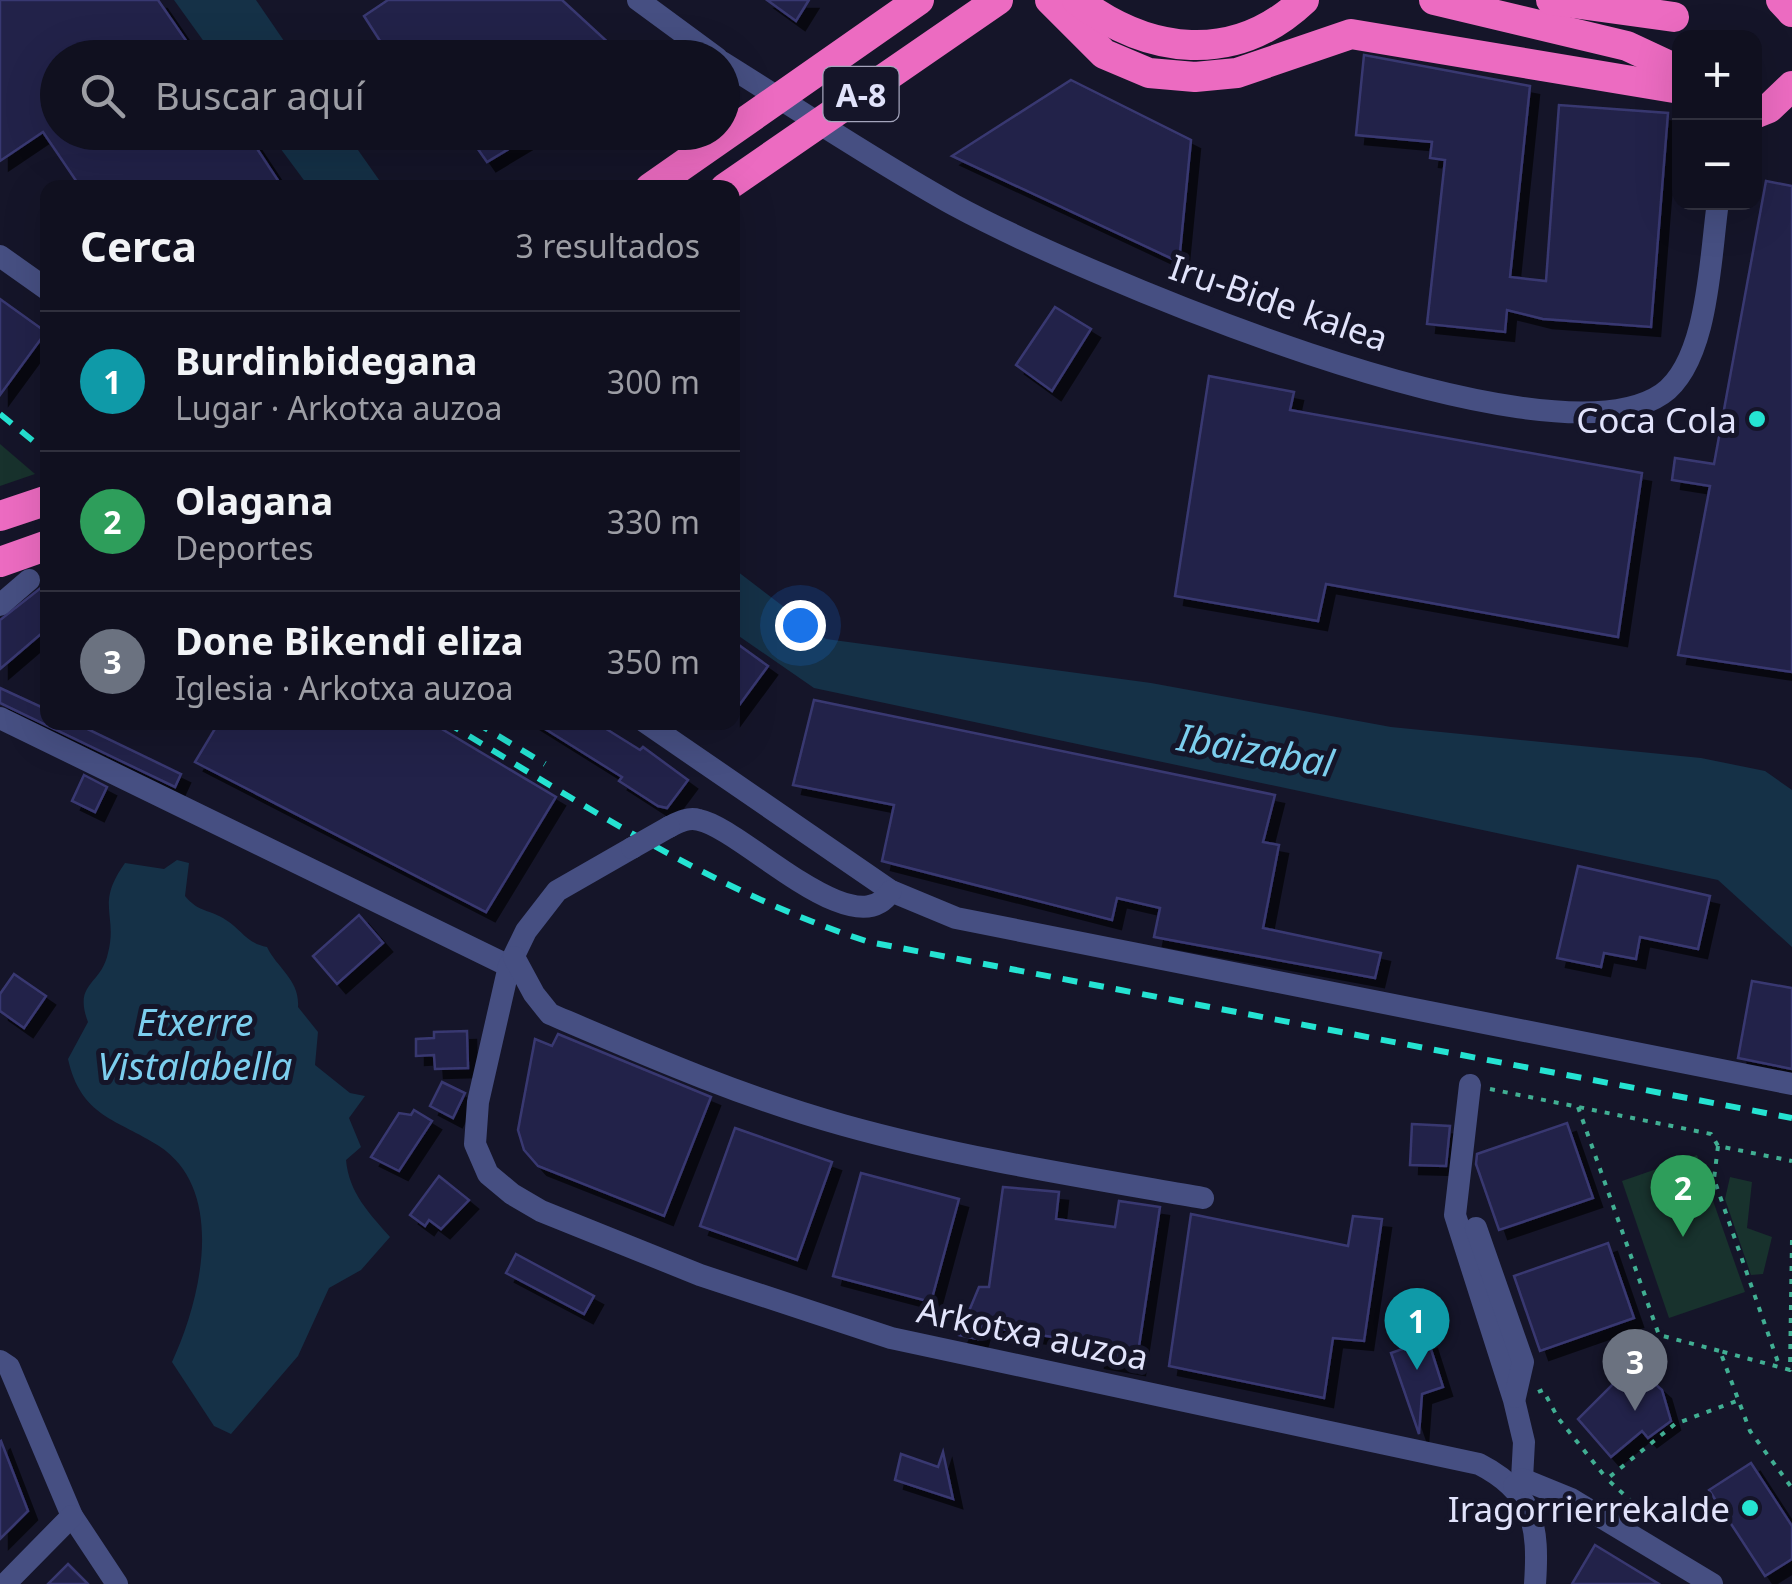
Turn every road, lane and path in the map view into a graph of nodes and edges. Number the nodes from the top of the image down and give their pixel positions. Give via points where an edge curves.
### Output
1 (638, 0) edge
2 (919, 0) edge
3 (998, 0) edge
4 (1050, 0) edge
5 (1077, 0) edge
6 (1304, 0) edge
7 (1434, 0) edge
8 (1550, 0) edge
9 (1781, 0) edge
10 (1683, 9) edge
11 (1792, 12) edge
12 (693, 40) edge
13 (740, 72) edge
14 (1672, 77) edge
15 (1672, 79) edge
16 (740, 125) edge
17 (704, 150) edge
18 (661, 180) edge
19 (737, 180) edge
20 (1717, 210) edge
21 (0, 256) edge
22 (40, 284) edge
23 (40, 503) edge
24 (0, 516) edge
25 (40, 548) edge
26 (0, 562) edge
27 (30, 580) dead end
28 (0, 606) edge
29 (0, 718) edge
30 (656, 730) edge
31 (891, 891) junction
32 (512, 962) junction
33 (1792, 1084) edge
34 (1470, 1085) joint
35 (1578, 1108) junction
36 (1718, 1146) junction
37 (1792, 1161) edge
38 (1203, 1198) dead end
39 (1792, 1240) edge
40 (1720, 1350) junction
41 (0, 1360) edge
42 (1779, 1366) junction
43 (1514, 1400) junction
44 (1738, 1400) junction
45 (1607, 1479) junction
46 (1518, 1482) junction
47 (1792, 1488) edge
48 (72, 1516) junction
49 (1645, 1544) junction
50 (5, 1584) edge
51 (117, 1584) edge
52 (1535, 1584) edge
53 (1712, 1584) edge

1 - 12 street, Iru-Bide kalea
2 - 16 highway, A-8, bridge
3 - 19 highway, A-8, bridge
4 - 15 highway via 1104,54 1149,73 1237,73 1351,34
5 - 6 highway via 1132,36 1194,47 1275,24
7 - 14 highway via 1627,46
8 - 10 highway
9 - 11 highway
13 - 20 street, Iru-Bide kalea via 956,206 1112,282 1305,352 1457,396 1618,413 1664,393 1692,356
17 - 18 highway, A-8, bridge
21 - 22 street
23 - 24 highway
25 - 26 highway
27 - 28 street
29 - 32 street
30 - 31 street
31 - 32 street, bridge via 874,906 846,904 713,825 685,820 557,891
31 - 33 street via 956,918 1034,937
32 - 38 street via 550,1014 694,1076 843,1125 1005,1163
32 - 46 street, Arkotxa auzoa via 478,1102 476,1144 488,1174 541,1212 798,1310 891,1338 1479,1464
34 - 35 path
34 - 43 street via 1455,1215
35 - 36 path via 1711,1134
35 - 40 path via 1659,1335
36 - 37 path
36 - 42 path via 1714,1179
39 - 42 path via 1790,1370
40 - 42 path
40 - 44 path
41 - 48 street via 9,1367
43 - 45 path via 1543,1390
43 - 46 street via 1524,1442
44 - 45 path via 1675,1424
44 - 47 path via 1750,1431
45 - 49 path via 1654,1522
46 - 49 street, Arkotxa auzoa via 1571,1498
46 - 52 street via 1532,1518
48 - 50 street
48 - 51 street
49 - 53 street, Arkotxa auzoa

